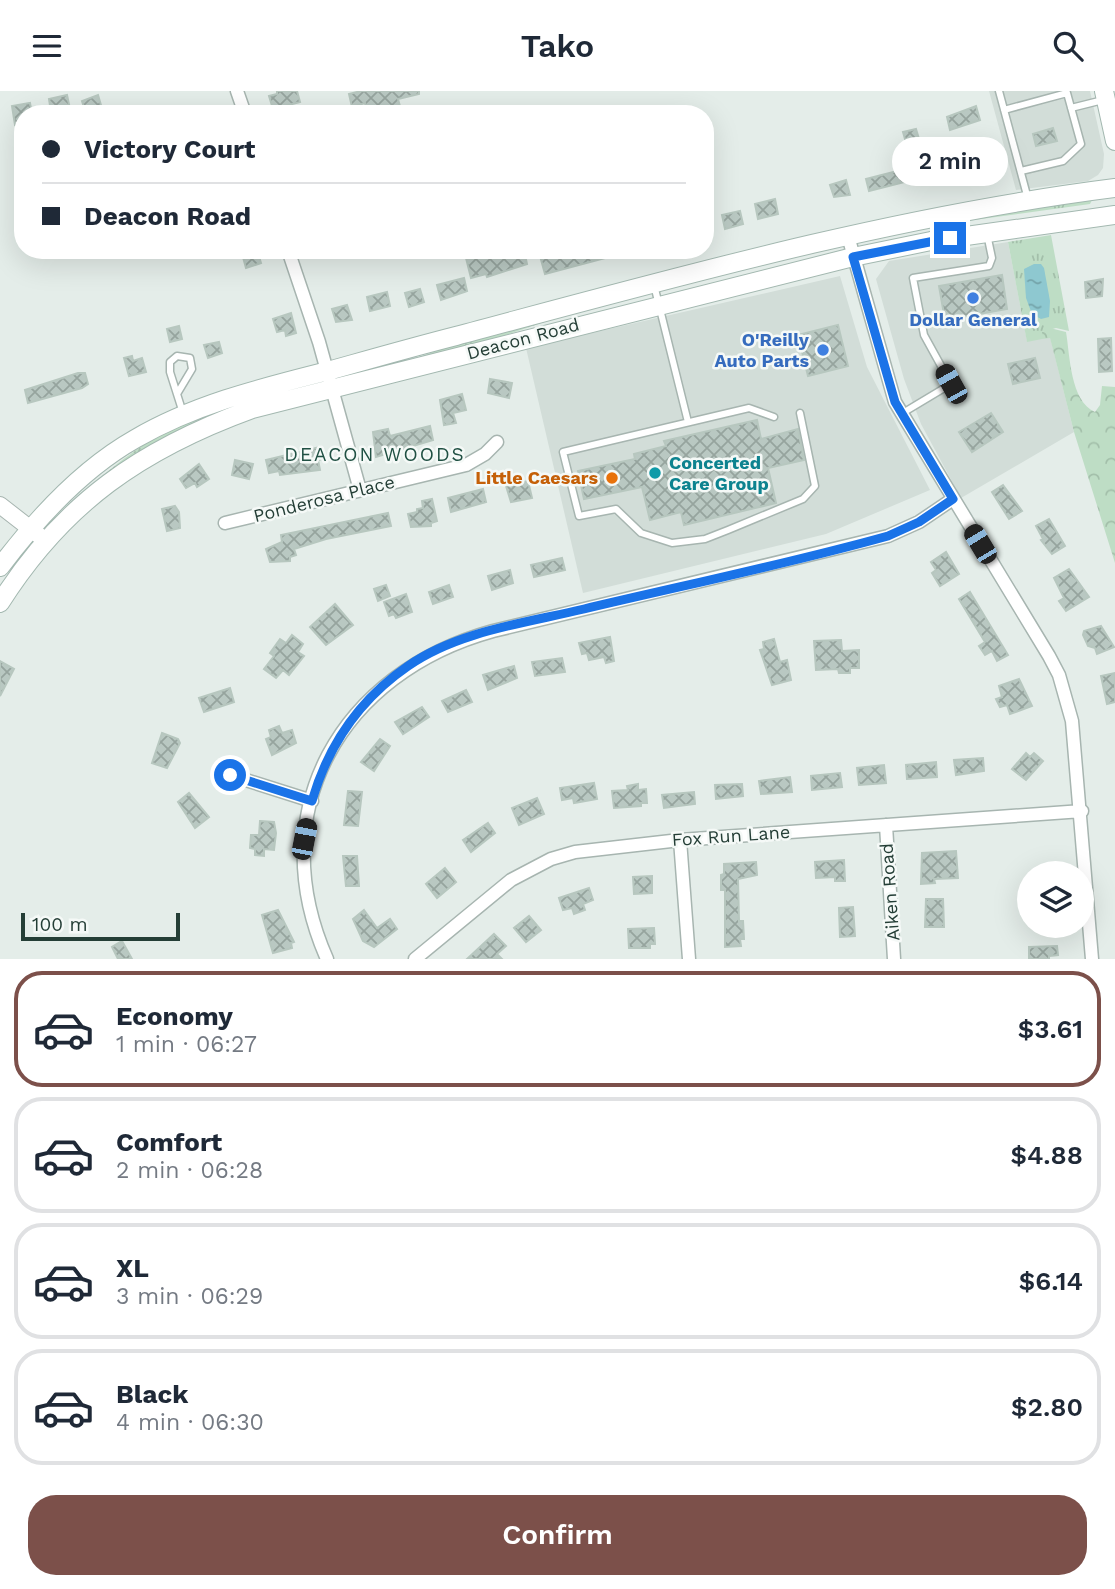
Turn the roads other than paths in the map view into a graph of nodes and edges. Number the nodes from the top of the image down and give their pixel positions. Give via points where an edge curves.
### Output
1 (999, 91) edge
2 (1076, 91) edge
3 (1068, 93) junction
4 (1105, 95) edge
5 (1071, 108) junction
6 (1004, 110) junction
7 (1115, 137) edge
8 (1021, 171) junction
9 (1115, 188) edge
10 (1028, 199) junction
11 (1115, 215) edge
12 (987, 233) junction
13 (848, 236) junction
14 (853, 257) junction
15 (291, 259) edge
16 (653, 283) junction
17 (659, 303) junction
18 (328, 380) junction
19 (177, 394) junction
20 (800, 413) dead end
21 (901, 414) junction
22 (183, 415) junction
23 (774, 417) dead end
24 (688, 422) junction
25 (497, 442) dead end
26 (360, 490) junction
27 (953, 499) junction
28 (0, 505) edge
29 (225, 523) dead end
30 (32, 529) junction
31 (46, 541) junction
32 (0, 566) edge
33 (0, 603) edge
34 (230, 775) dead end
35 (312, 801) junction
36 (1082, 811) junction
37 (886, 825) junction
38 (680, 840) junction
39 (327, 959) edge
40 (415, 959) edge
41 (689, 959) edge
42 (894, 959) edge
43 (1092, 959) edge

1 - 6 lane
2 - 3 lane
3 - 5 lane
3 - 6 lane
4 - 5 lane
4 - 7 main road
5 - 8 lane via 1081,144 1063,161
6 - 8 lane
8 - 10 lane
9 - 10 main road, Deacon Road
10 - 13 main road, Deacon Road
11 - 12 main road, Deacon Road
12 - 14 main road, Deacon Road
12 - 21 lane via 989,266 913,278 924,335 951,384
13 - 14 street
13 - 16 main road, Deacon Road
14 - 17 main road, Deacon Road
14 - 21 street
15 - 18 street
16 - 17 lane
16 - 18 main road, Deacon Road
17 - 18 main road, Deacon Road
17 - 24 lane
18 - 22 main road, Deacon Road via 247,391
18 - 26 street
18 - 31 main road, Deacon Road via 170,442 115,478
19 - 19 lane via 170,362 184,355 190,358 192,369
19 - 22 lane
20 - 24 lane via 816,486 803,499 705,539 673,543 641,533 616,509 579,516 563,452
21 - 27 street
22 - 30 main road, Deacon Road via 102,460
23 - 24 lane via 749,408
25 - 26 street, Ponderosa Place via 466,465
26 - 29 street, Ponderosa Place
27 - 35 street via 888,536 509,626 428,654 391,679 352,719 325,762
27 - 36 street via 1059,675 1072,721
28 - 30 street
30 - 31 street
30 - 32 main road, Deacon Road
31 - 33 main road, Deacon Road
34 - 35 street
35 - 39 street via 304,839 305,882
36 - 37 street, Fox Run Lane
36 - 43 street
37 - 38 street, Fox Run Lane
37 - 42 street, Aiken Road
38 - 40 street, Fox Run Lane via 587,849 530,868
38 - 41 street

